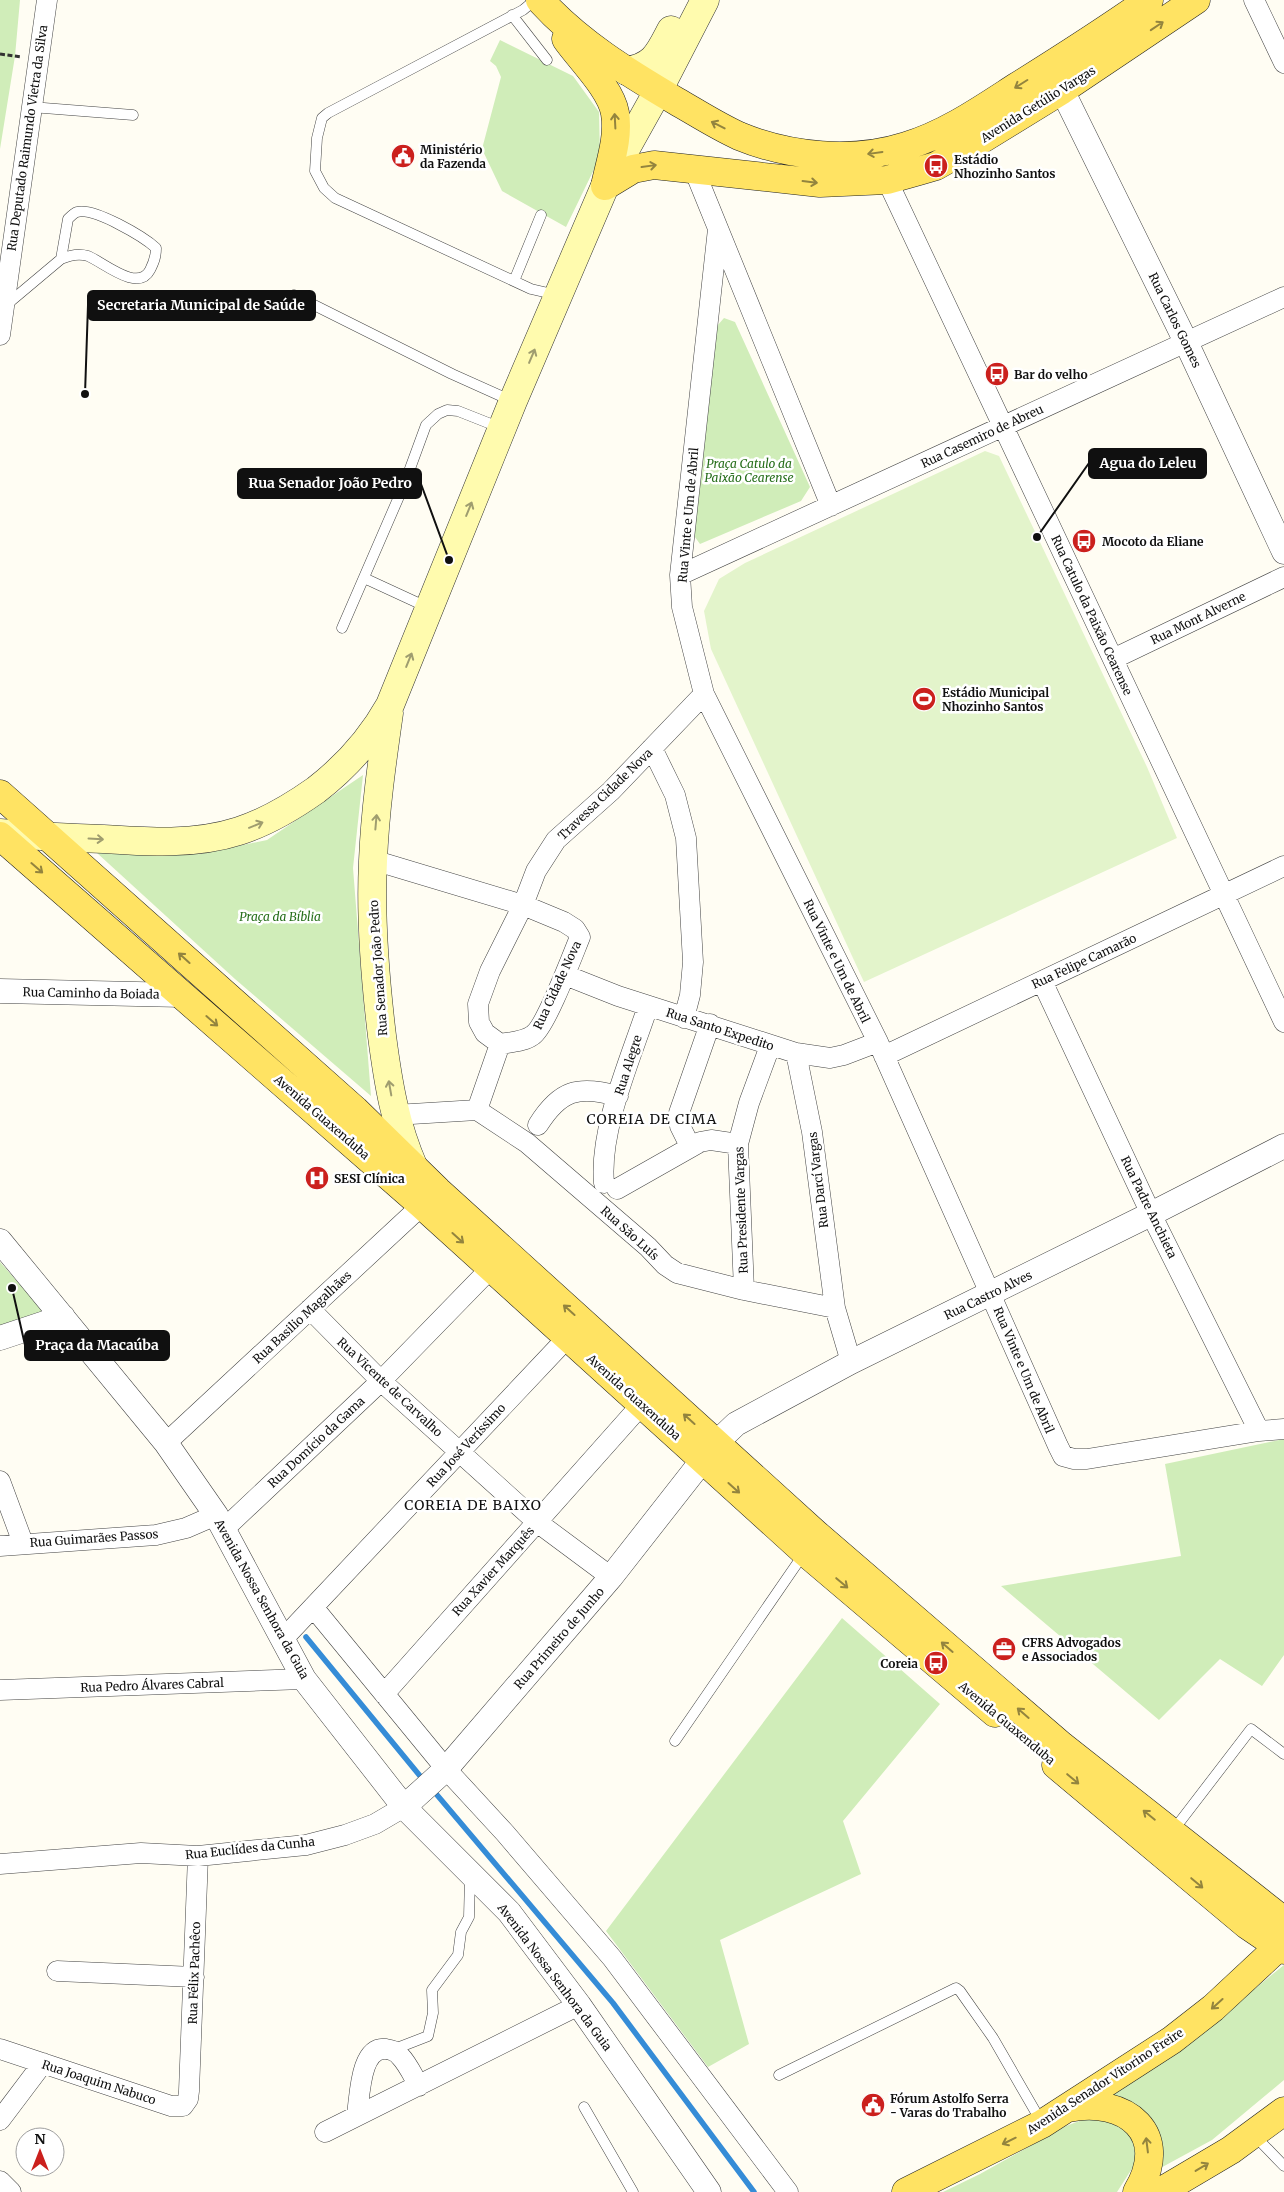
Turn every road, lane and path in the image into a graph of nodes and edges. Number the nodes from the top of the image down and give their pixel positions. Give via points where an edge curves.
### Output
1 (47, 0) edge
2 (535, 0) edge
3 (540, 0) edge
4 (687, 0) edge
5 (705, 0) edge
6 (1196, 0) edge
7 (1254, 0) edge
8 (1148, 1) edge
9 (512, 15) junction
10 (547, 60) dead end
11 (1284, 63) edge
12 (626, 71) junction
13 (1062, 90) junction
14 (658, 91) junction
15 (32, 108) junction
16 (133, 115) dead end
17 (693, 168) junction
18 (887, 180) junction
19 (605, 186) junction
20 (541, 215) dead end
21 (718, 229) junction
22 (61, 259) junction
23 (514, 281) junction
24 (294, 294) dead end
25 (558, 295) junction
26 (1284, 297) edge
27 (4, 307) junction
28 (0, 335) edge
29 (1186, 342) junction
30 (513, 401) junction
31 (1003, 426) junction
32 (502, 428) junction
33 (831, 506) junction
34 (1284, 552) edge
35 (680, 575) junction
36 (1284, 577) edge
37 (364, 578) junction
38 (429, 609) junction
39 (342, 628) dead end
40 (1113, 659) junction
41 (704, 694) junction
42 (390, 705) junction
43 (652, 748) junction
44 (0, 795) edge
45 (0, 826) edge
46 (0, 835) edge
47 (47, 836) junction
48 (373, 860) junction
49 (1284, 866) edge
50 (1224, 895) junction
51 (523, 906) junction
52 (565, 976) junction
53 (1042, 981) junction
54 (0, 991) edge
55 (182, 995) junction
56 (648, 1006) junction
57 (684, 1018) junction
58 (1284, 1022) edge
59 (710, 1024) junction
60 (500, 1044) junction
61 (770, 1046) junction
62 (881, 1049) junction
63 (796, 1053) junction
64 (618, 1096) junction
65 (355, 1110) junction
66 (477, 1110) junction
67 (395, 1115) junction
68 (538, 1125) joint
69 (527, 1142) junction
70 (738, 1144) junction
71 (690, 1146) junction
72 (1284, 1146) edge
73 (414, 1168) junction
74 (430, 1198) junction
75 (1152, 1214) junction
76 (0, 1241) edge
77 (491, 1268) junction
78 (744, 1290) junction
79 (991, 1294) junction
80 (835, 1308) junction
81 (310, 1309) junction
82 (63, 1317) junction
83 (568, 1337) junction
84 (0, 1338) edge
85 (851, 1362) junction
86 (381, 1382) junction
87 (642, 1404) junction
88 (1284, 1429) edge
89 (1259, 1431) junction
90 (166, 1443) junction
91 (460, 1452) junction
92 (710, 1452) junction
93 (0, 1480) edge
94 (220, 1522) junction
95 (537, 1522) junction
96 (23, 1543) junction
97 (811, 1543) junction
98 (0, 1546) edge
99 (612, 1577) junction
100 (313, 1607) junction
101 (282, 1640) junction
102 (304, 1679) junction
103 (0, 1690) edge
104 (384, 1694) junction
105 (675, 1741) dead end
106 (1284, 1754) edge
107 (441, 1773) junction
108 (409, 1802) junction
109 (1171, 1833) junction
110 (198, 1856) junction
111 (0, 1864) edge
112 (470, 1874) junction
113 (1247, 1925) junction
114 (1283, 1940) edge
115 (57, 1970) dead end
116 (1248, 1975) junction
117 (194, 1977) junction
118 (579, 2005) junction
119 (0, 2049) edge
120 (392, 2050) junction
121 (43, 2063) junction
122 (780, 2075) dead end
123 (419, 2086) junction
124 (189, 2091) joint
125 (584, 2107) dead end
126 (1066, 2108) junction
127 (1284, 2110) edge
128 (357, 2114) junction
129 (0, 2120) edge
130 (1042, 2124) junction
131 (325, 2132) dead end
132 (1253, 2134) junction
133 (1284, 2166) edge
134 (0, 2181) edge
135 (11, 2192) edge
136 (633, 2192) edge
137 (709, 2192) edge
138 (788, 2192) edge
139 (906, 2192) edge
140 (1137, 2192) edge
141 (1160, 2192) edge

1 - 15 street, Rua Deputado Raimundo Vietra da Silva
2 - 9 lane
3 - 12 main road, Avenida Getúlio Vargas via 568,29
19 -> 3 main road via 614,148 614,111 601,86
4 - 12 main road via 657,56 643,68
5 - 14 main road, Rua Senador João Pedro
13 -> 6 main road, Avenida Getúlio Vargas
7 - 11 street
8 - 13 main road via 1133,21 1060,72 1058,82
8 -> 14 main road, Avenida Getúlio Vargas via 976,113 907,146 878,153 824,156 767,145 715,124
9 - 10 lane
9 - 23 lane via 328,113 322,118 317,138 315,171 324,188 335,198
12 - 14 main road, Avenida Getúlio Vargas
13 - 18 main road, Avenida Getúlio Vargas via 936,166
13 - 29 street, Rua Carlos Gomes
14 - 19 main road, Rua Senador João Pedro
15 - 16 lane
15 - 27 street, Rua Deputado Raimundo Vietra da Silva
17 -> 18 main road, Avenida Getúlio Vargas via 820,183
19 -> 17 main road, Avenida Getúlio Vargas via 622,174 644,166 664,164
17 - 21 street
18 - 31 street, Rua Catulo da Paixão Cearense
19 - 25 main road, Rua Senador João Pedro
20 - 23 lane
21 - 33 street
21 - 35 street, Rua Vinte e Um de Abril
22 - 22 lane via 71,255 88,256 128,278 138,279 147,276 156,259 156,248 146,238 89,212 77,212 68,219
22 - 27 lane
23 - 25 lane
24 - 30 lane via 452,374
30 -> 25 main road, Rua Senador João Pedro
26 - 29 street, Rua Casemiro de Abreu
27 - 28 street, Rua Deputado Raimundo Vietra da Silva
29 - 31 street, Rua Casemiro de Abreu
29 - 34 street, Rua Carlos Gomes
30 - 32 main road, Rua Senador João Pedro
31 - 33 street, Rua Casemiro de Abreu
31 - 40 street, Rua Catulo da Paixão Cearense
32 - 37 lane via 447,410 426,425
38 -> 32 main road, Rua Senador João Pedro
33 - 35 street, Rua Casemiro de Abreu
35 - 41 street, Rua Vinte e Um de Abril via 682,606
36 - 40 street, Rua Mont Alverne
37 - 38 lane
37 - 39 lane
42 -> 38 main road, Rua Senador João Pedro
40 - 50 street, Rua Catulo da Paixão Cearense
41 - 43 street, Travessa Cidade Nova
41 - 62 street, Rua Vinte e Um de Abril
47 -> 42 main road, Rua Senador João Pedro via 181,841 237,832 261,824 299,802 350,762 378,728
48 -> 42 main road, Rua Senador João Pedro via 379,780
43 - 51 street, Travessa Cidade Nova via 556,840 536,871
43 - 57 street via 675,795 686,838 694,962
44 - 45 main road via 3,808
44 - 47 main road, Avenida Guaxenduba
46 - 47 main road, Rua Senador João Pedro
46 -> 55 main road, Avenida Guaxenduba
65 -> 47 main road, Avenida Guaxenduba
48 - 51 street, Rua Cidade Nova
67 -> 48 main road, Rua Senador João Pedro via 378,1000 372,922
49 - 50 street, Rua Felipe Camarão
50 - 53 street, Rua Felipe Camarão
50 - 58 street, Rua Catulo da Paixão Cearense
51 - 52 street, Rua Cidade Nova via 576,929 580,937
51 - 60 street via 490,971 478,1004 479,1022 485,1033
52 - 56 street, Rua Santo Expedito
52 - 60 street, Rua Cidade Nova via 534,1035
53 - 62 street, Rua Felipe Camarão
53 - 75 street, Rua Padre Anchieta
54 - 55 street, Rua Caminho da Boiada
55 - 65 main road via 196,991 216,996 325,1094
55 -> 74 main road, Avenida Guaxenduba
56 - 57 street, Rua Santo Expedito
56 - 64 street, Rua Alegre
57 - 59 street, Rua Santo Expedito
59 - 61 street, Rua Santo Expedito
59 - 71 street via 679,1113 680,1126
60 - 66 street
61 - 63 street, Rua Santo Expedito
61 - 70 street, Rua Presidente Vargas
62 - 63 street, Rua Santo Expedito via 830,1058
62 - 79 street, Rua Vinte e Um de Abril
63 - 80 street, Rua Darcí Vargas via 812,1132
64 - 68 street via 592,1090 572,1093 549,1107
64 - 71 street, Rua Alegre via 602,1166 610,1186 660,1166
65 - 73 main road, Avenida Guaxenduba
66 - 67 street
66 - 69 street, Rua São Luís
67 - 73 main road, Rua Senador João Pedro
68 - 69 lane
69 - 78 street, Rua São Luís via 665,1265 677,1273
70 - 71 street via 712,1140
70 - 78 street, Rua Presidente Vargas
72 - 75 street, Rua Castro Alves
73 - 74 main road, Avenida Guaxenduba
74 -> 77 main road, Avenida Guaxenduba
74 - 81 street, Rua Basilio Magalhães
92 -> 74 main road, Avenida Guaxenduba
75 - 79 street, Rua Castro Alves
75 - 89 street, Rua Padre Anchieta
76 - 82 street, Avenida Nossa Senhora da Guia
77 - 83 main road, Avenida Guaxenduba
77 - 86 street, Rua Domício da Gama
78 - 80 street, Rua São Luís
79 - 85 street, Rua Castro Alves
79 - 89 street, Rua Vinte e Um de Abril via 1063,1456 1087,1459
80 - 85 street
81 - 86 street, Rua Vicente de Carvalho
81 - 90 street, Rua Basilio Magalhães
82 - 84 street
82 - 90 street, Avenida Nossa Senhora da Guia
83 - 87 main road, Avenida Guaxenduba
83 - 91 street, Rua José Veríssimo
85 - 92 street, Rua Castro Alves via 736,1424
86 - 91 street, Rua Vicente de Carvalho
86 - 94 street, Rua Domício da Gama
87 - 92 main road, Avenida Guaxenduba
87 - 95 street, Rua Xavier Marquês
88 - 89 street, Rua Vinte e Um de Abril
90 - 94 street, Avenida Nossa Senhora da Guia
91 - 95 street, Rua Vicente de Carvalho
91 - 100 street, Rua José Veríssimo
92 - 97 main road, Avenida Guaxenduba
92 - 99 street, Rua Primeiro de Junho
93 - 96 street
94 - 96 street, Rua Guimarães Passos via 156,1535
94 - 101 street, Avenida Nossa Senhora da Guia
95 - 99 street, Rua Vicente de Carvalho
95 - 104 street, Rua Xavier Marquês
96 - 98 street, Rua Guimarães Passos
97 - 105 lane
109 -> 97 main road, Avenida Guaxenduba
97 -> 113 main road, Avenida Guaxenduba
99 - 107 street, Rua Primeiro de Junho
100 - 101 street, Rua José Veríssimo
100 - 104 street
101 - 102 street, Avenida Nossa Senhora da Guia
102 - 103 street, Rua Pedro Álvares Cabral
102 - 108 street, Avenida Nossa Senhora da Guia
104 - 107 street
106 - 109 lane via 1251,1729
107 - 108 street, Rua Primeiro de Junho
107 - 138 street via 505,1833 612,1958
108 - 110 street, Rua Euclídes da Cunha via 375,1824 306,1845
108 - 112 street, Avenida Nossa Senhora da Guia
109 - 114 main road, Avenida Guaxenduba
110 - 111 street, Rua Euclídes da Cunha via 141,1853
110 - 117 street, Rua Félix Pachêco
112 - 118 street, Avenida Nossa Senhora da Guia via 509,1912
112 - 120 lane via 469,1918 461,1932 458,1955 432,1990 431,2032
113 - 114 main road, Avenida Guaxenduba
113 - 116 main road via 1253,1940 1254,1957
114 - 116 main road, Avenida Senador Vitorino Freire
115 - 117 street
116 -> 126 main road, Avenida Senador Vitorino Freire via 1172,2040
117 - 124 street, Rua Félix Pachêco
118 - 123 street
118 - 137 street, Avenida Nossa Senhora da Guia
119 - 121 street, Rua Joaquim Nabuco
120 - 123 street via 399,2054
120 - 128 street via 381,2048 366,2062
121 - 124 street, Rua Joaquim Nabuco via 171,2106 183,2106
121 - 129 street
122 - 130 lane via 956,1988 993,2038
123 - 128 street
125 - 136 lane
126 - 130 main road, Avenida Senador Vitorino Freire
140 -> 126 main road via 1144,2178 1148,2155 1147,2138 1140,2125 1128,2115 1107,2107
127 - 132 main road
128 - 131 street
130 -> 139 main road, Avenida Senador Vitorino Freire
132 - 133 lane
141 -> 132 main road
134 - 135 street

